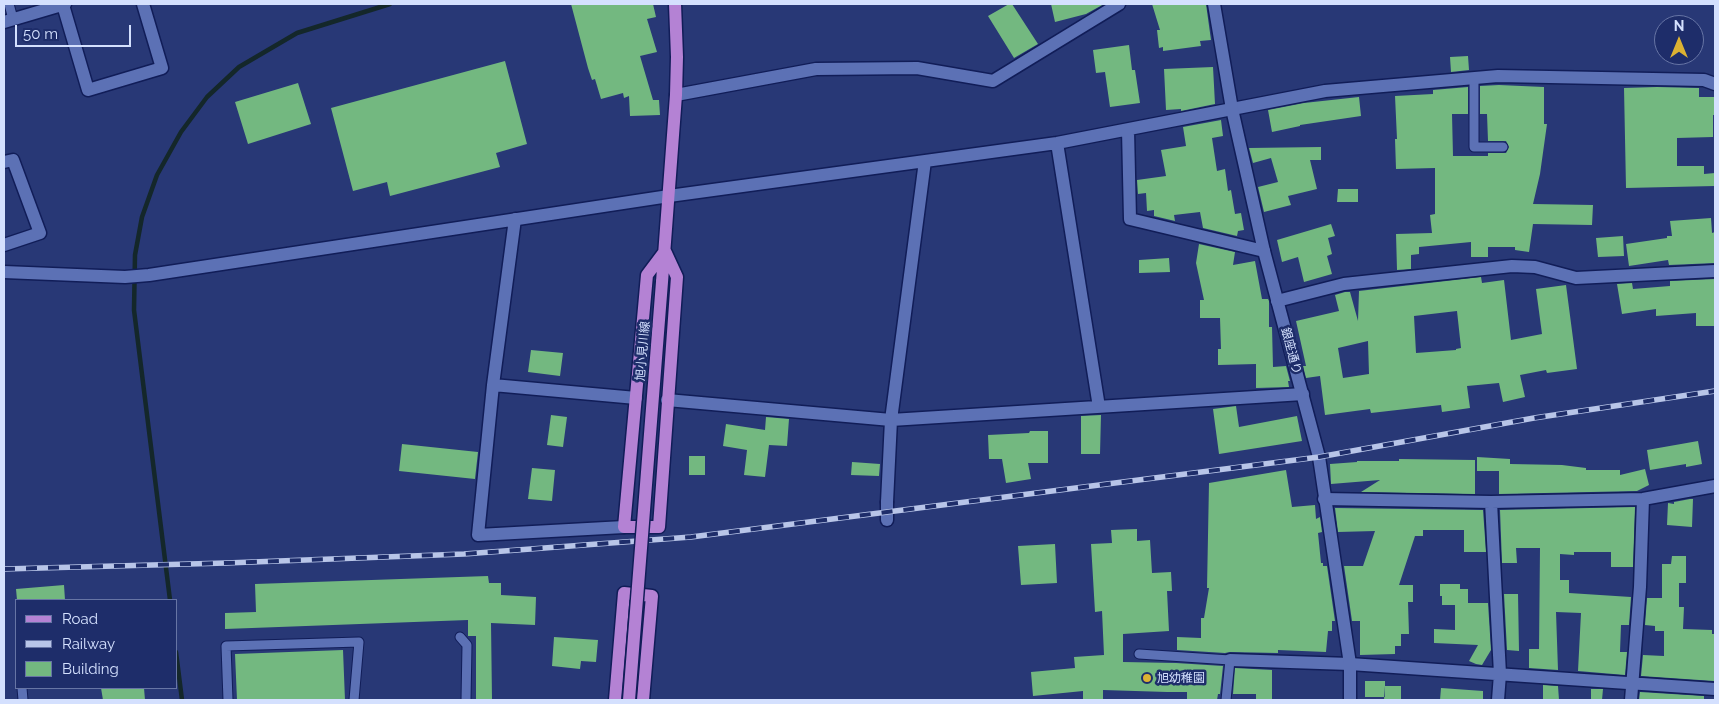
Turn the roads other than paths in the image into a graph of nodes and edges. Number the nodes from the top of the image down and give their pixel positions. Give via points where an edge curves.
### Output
1 (9, 4) edge
2 (64, 4) edge
3 (143, 4) edge
4 (675, 4) edge
5 (1119, 4) edge
6 (1214, 4) edge
7 (9, 21) edge
8 (1474, 78) junction
9 (1715, 84) edge
10 (676, 95) junction
11 (1232, 109) junction
12 (1128, 130) junction
13 (1056, 143) junction
14 (1503, 147) dead end
15 (925, 161) junction
16 (4, 162) edge
17 (669, 196) junction
18 (515, 219) junction
19 (4, 245) edge
20 (665, 251) junction
21 (1264, 251) junction
22 (1715, 271) edge
23 (4, 272) edge
24 (1278, 301) junction
25 (493, 385) junction
26 (1303, 394) junction
27 (636, 398) junction
28 (667, 400) junction
29 (1099, 407) junction
30 (891, 420) junction
31 (1715, 486) edge
32 (1324, 499) junction
33 (1643, 499) junction
34 (1491, 502) junction
35 (887, 520) dead end
36 (624, 527) junction
37 (460, 637) dead end
38 (1139, 654) dead end
39 (1230, 660) junction
40 (1350, 664) junction
41 (1500, 674) junction
42 (1633, 685) junction
43 (1715, 690) edge
44 (228, 700) edge
45 (354, 700) edge
46 (466, 700) edge
47 (615, 700) edge
48 (629, 700) edge
49 (643, 700) edge
50 (1226, 700) edge
51 (1350, 700) edge
52 (1498, 700) edge
53 (1631, 700) edge

1 - 7 lane
2 - 3 street via 88,90 162,68
2 - 7 street
4 - 10 main road, 旭小見川線
5 - 10 street via 993,81 916,68 816,69
6 - 11 street, 銀座通り
8 - 9 street via 1616,77 1704,80
8 - 11 street via 1325,91
8 - 14 lane via 1474,147
10 - 17 main road, 旭小見川線
11 - 12 street
11 - 21 street, 銀座通り
12 - 13 street
12 - 21 street via 1130,219
13 - 15 street
13 - 29 street
15 - 17 street
15 - 30 street
16 - 19 street via 13,160 40,233
17 - 18 street
17 - 20 main road, 旭小見川線
18 - 23 street via 149,275
18 - 25 street
20 - 27 main road via 647,274
20 - 28 main road via 676,277
20 - 48 main road, 旭小見川線, bridge
21 - 24 street, 銀座通り
22 - 24 street via 1576,278 1535,267 1512,266 1344,284
24 - 26 street, 銀座通り
25 - 27 street
25 - 36 street via 478,535
26 - 29 street
26 - 32 street, 銀座通り via 1319,457
27 - 36 main road
28 - 30 street
28 - 36 main road via 659,527
29 - 30 street
30 - 35 street
31 - 33 street
32 - 34 street
32 - 40 street, 銀座通り
33 - 34 street
33 - 42 street
34 - 41 street
37 - 46 lane via 467,645
38 - 39 lane
39 - 40 street
39 - 50 lane
40 - 41 street
40 - 51 street, 銀座通り
41 - 42 street
41 - 52 street
42 - 43 street
42 - 53 street
44 - 45 lane via 226,646 359,642
47 - 49 main road via 624,593 652,596

